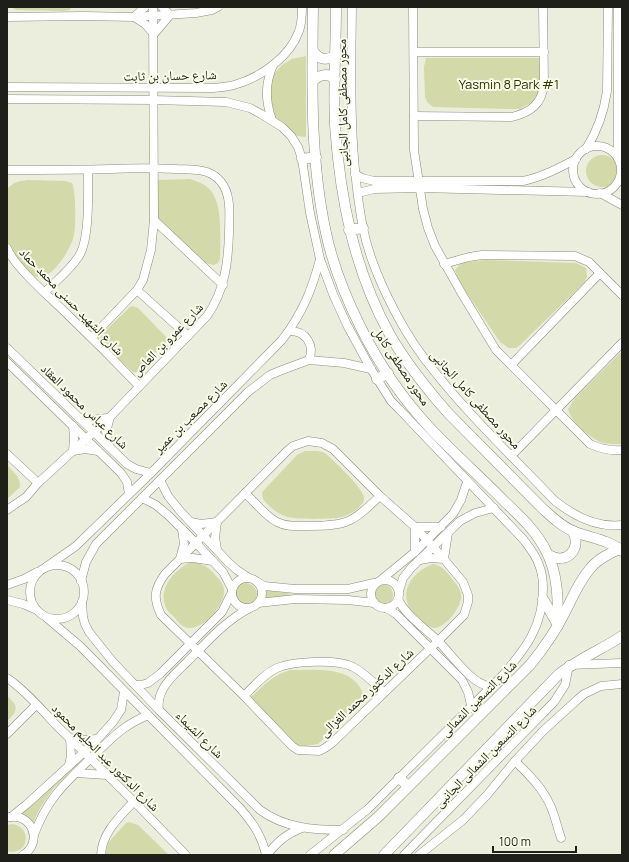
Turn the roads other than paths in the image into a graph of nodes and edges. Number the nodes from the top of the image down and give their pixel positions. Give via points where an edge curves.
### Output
1 (145, 7) edge
2 (154, 7) edge
3 (162, 7) edge
4 (218, 7) edge
5 (302, 7) edge
6 (313, 7) edge
7 (336, 7) edge
8 (352, 7) edge
9 (413, 7) edge
10 (543, 7) edge
11 (608, 7) edge
12 (618, 7) edge
13 (84, 11) edge
14 (170, 15) junction
15 (154, 16) junction
16 (7, 17) edge
17 (134, 17) junction
18 (154, 34) junction
19 (313, 51) junction
20 (414, 52) junction
21 (544, 52) junction
22 (607, 52) junction
23 (620, 52) edge
24 (336, 55) junction
25 (273, 64) junction
26 (335, 79) junction
27 (313, 81) junction
28 (7, 87) edge
29 (153, 88) junction
30 (7, 99) edge
31 (153, 100) junction
32 (414, 116) junction
33 (272, 120) junction
34 (586, 149) junction
35 (316, 157) junction
36 (618, 158) junction
37 (302, 159) junction
38 (576, 159) junction
39 (153, 168) junction
40 (7, 170) edge
41 (88, 170) junction
42 (355, 174) junction
43 (621, 174) edge
44 (419, 185) junction
45 (588, 192) junction
46 (358, 193) junction
47 (600, 194) junction
48 (622, 205) edge
49 (154, 220) junction
50 (363, 228) junction
51 (349, 230) junction
52 (7, 248) edge
53 (320, 259) junction
54 (444, 264) junction
55 (600, 273) junction
56 (223, 285) junction
57 (137, 290) junction
58 (45, 292) junction
59 (622, 295) edge
60 (290, 331) junction
61 (188, 336) junction
62 (92, 337) junction
63 (622, 343) edge
64 (7, 348) edge
65 (309, 360) junction
66 (7, 362) edge
67 (511, 365) junction
68 (371, 369) junction
69 (388, 373) junction
70 (377, 379) junction
71 (139, 386) junction
72 (556, 410) junction
73 (79, 417) junction
74 (110, 417) junction
75 (73, 426) junction
76 (93, 431) junction
77 (86, 438) junction
78 (109, 447) junction
79 (622, 450) edge
80 (73, 451) junction
81 (98, 451) junction
82 (7, 454) edge
83 (511, 456) junction
84 (151, 473) junction
85 (160, 480) junction
86 (467, 482) junction
87 (38, 483) junction
88 (245, 493) junction
89 (129, 494) junction
90 (380, 496) junction
91 (142, 498) junction
92 (494, 508) junction
93 (7, 510) edge
94 (191, 522) junction
95 (217, 522) junction
96 (622, 525) edge
97 (415, 527) junction
98 (441, 527) junction
99 (182, 529) junction
100 (573, 531) junction
101 (448, 533) junction
102 (203, 535) junction
103 (427, 540) junction
104 (196, 543) junction
105 (433, 547) junction
106 (217, 549) junction
107 (621, 549) edge
108 (414, 552) junction
109 (548, 555) junction
110 (444, 559) junction
111 (180, 560) junction
112 (213, 561) junction
113 (418, 561) junction
114 (43, 569) junction
115 (253, 579) junction
116 (81, 581) junction
117 (378, 581) junction
118 (7, 585) edge
119 (232, 590) junction
120 (398, 595) junction
121 (7, 600) edge
122 (543, 600) junction
123 (82, 602) junction
124 (258, 603) junction
125 (374, 603) junction
126 (250, 608) junction
127 (386, 608) junction
128 (35, 609) junction
129 (47, 618) junction
130 (558, 625) junction
131 (622, 636) edge
132 (438, 641) junction
133 (190, 644) junction
134 (430, 649) junction
135 (198, 651) junction
136 (622, 663) edge
137 (569, 666) junction
138 (7, 678) edge
139 (622, 684) edge
140 (135, 685) junction
141 (490, 687) junction
142 (124, 692) junction
143 (384, 692) junction
144 (244, 696) junction
145 (36, 705) junction
146 (471, 705) junction
147 (159, 710) junction
148 (148, 715) junction
149 (7, 734) edge
150 (70, 738) junction
151 (97, 739) junction
152 (85, 751) junction
153 (92, 758) junction
154 (515, 761) junction
155 (69, 765) junction
156 (76, 772) junction
157 (107, 775) junction
158 (399, 778) junction
159 (408, 786) junction
160 (248, 800) junction
161 (134, 801) junction
162 (240, 808) junction
163 (9, 817) edge
164 (303, 828) junction
165 (343, 830) junction
166 (34, 838) junction
167 (561, 838) dead end
168 (337, 854) edge
169 (23, 855) edge
170 (34, 855) edge
171 (101, 855) edge
172 (186, 855) edge
173 (267, 855) edge
174 (310, 855) edge
175 (384, 855) edge
176 (404, 855) edge
177 (419, 855) edge

1 - 17 street
2 - 15 street
3 - 14 street
4 - 14 street via 203,12
5 - 25 street, شارع حسان بن ثابت via 300,31 289,49
6 - 19 main road, محور مصطفى كامل
7 - 24 main road, محور مصطفى كامل
8 - 42 street, محور مصطفى كامل الجانبى
9 - 20 street
10 - 21 street
11 - 22 street
12 - 23 street
13 - 16 street
13 - 17 street
14 - 15 street
14 - 18 street
15 - 17 street
15 - 18 street
17 - 18 street
18 - 29 street
19 - 24 main road via 323,59
19 - 27 main road, محور مصطفى كامل
20 - 21 street
20 - 32 street
21 - 32 street via 543,93 531,110 512,117
22 - 23 street
22 - 34 street via 606,103 598,127
23 - 36 street
24 - 26 main road, محور مصطفى كامل
25 - 29 street, شارع حسان بن ثابت via 247,81 234,85 213,88
25 - 33 street via 266,92
26 - 27 main road via 324,75
26 - 51 main road, محور مصطفى كامل via 338,159
27 - 35 main road, محور مصطفى كامل
28 - 29 street, شارع حسان بن ثابت
29 - 31 street
30 - 31 street, شارع حسان بن ثابت
31 - 33 street, شارع حسان بن ثابت via 226,102 250,108
31 - 39 street
32 - 44 street via 414,150
33 - 37 street, شارع حسان بن ثابت via 291,136
34 - 36 street via 600,146 607,148
34 - 38 street
35 - 37 main road
35 - 69 main road, محور مصطفى كامل via 321,209 334,263 361,328
36 - 43 street
37 - 53 street
38 - 44 street via 546,174 523,181
38 - 45 street via 573,172 575,178 582,189
39 - 41 street, شارع عمرو بن العاص
39 - 49 street
39 - 56 street, شارع عمرو بن العاص via 208,172 222,183 229,214 228,261
40 - 41 street, شارع عمرو بن العاص
41 - 58 street via 84,245 76,260
42 - 44 street via 374,181
42 - 46 street, محور مصطفى كامل الجانبى
43 - 47 street via 614,187
44 - 45 street
44 - 46 street
44 - 54 street via 428,228
45 - 47 street
46 - 50 street, محور مصطفى كامل الجانبى
47 - 48 street
49 - 56 street
49 - 57 street via 148,266
50 - 51 main road
50 - 83 street, محور مصطفى كامل الجانبى via 373,263 403,328 448,388
51 - 100 main road, محور مصطفى كامل via 374,302 391,336 411,367 448,413 482,448 546,511
52 - 58 street, شارع الشهيد حسنى محمد حماد via 16,262
53 - 60 street, شارع مصعب بن عمير via 309,296
53 - 68 street via 345,319
54 - 55 street via 482,256 567,255 589,262
54 - 67 street via 488,339
55 - 59 street
55 - 67 street
56 - 61 street, شارع عمرو بن العاص via 212,309
57 - 61 street
57 - 62 street
58 - 62 street, شارع الشهيد حسنى محمد حماد
60 - 65 street via 303,334 308,340 312,354
60 - 84 street, شارع مصعب بن عمير
61 - 71 street, شارع عمرو بن العاص
62 - 71 street, شارع الشهيد حسنى محمد حماد
63 - 72 street
64 - 73 street, شارع عباس محمود العقاد
65 - 68 street, شارع مصعب بن عمير via 344,363
65 - 85 street, شارع مصعب بن عمير via 282,370 259,383
66 - 75 street, شارع عباس محمود العقاد
67 - 72 street
68 - 70 street
69 - 70 main road
69 - 109 main road, محور مصطفى كامل via 430,428 528,525
70 - 86 street via 391,401
71 - 74 street, شارع عمرو بن العاص
72 - 79 street via 590,444 601,449
72 - 83 street
73 - 74 street via 98,420
73 - 76 street, شارع عباس محمود العقاد
74 - 76 street, شارع عمرو بن العاص
74 - 78 street via 106,432
75 - 77 street, شارع عباس محمود العقاد
75 - 80 street
76 - 77 street, شارع عمرو بن العاص
76 - 78 street, شارع عباس محمود العقاد
77 - 80 street, شارع عمرو بن العاص
77 - 81 street, شارع عباس محمود العقاد
78 - 84 street, شارع عباس محمود العقاد via 131,467
80 - 81 street
80 - 87 street, شارع عمرو بن العاص
81 - 89 street, شارع عباس محمود العقاد via 124,477
82 - 87 street
83 - 96 street, محور مصطفى كامل الجانبى via 566,510 591,522
84 - 89 street, شارع مصعب بن عمير
85 - 91 street, شارع مصعب بن عمير
85 - 94 street via 173,503
86 - 92 street
86 - 98 street via 458,507
87 - 93 street, شارع عمرو بن العاص via 26,497
88 - 90 street via 270,518 293,526 331,526 346,523 360,515
88 - 90 street, شارع الدكتور محمد الغزالى via 293,446 301,442 315,441 333,449
88 - 95 street, شارع الدكتور محمد الغزالى
89 - 114 street, شارع مصعب بن عمير via 76,546
90 - 97 street, شارع الدكتور محمد الغزالى
91 - 99 street via 162,510
91 - 116 street, شارع مصعب بن عمير via 96,544 86,562
92 - 101 street via 467,516
92 - 122 street via 523,539 540,565
94 - 95 street
94 - 102 street
95 - 102 street, شارع الدكتور محمد الغزالى
95 - 106 street
97 - 98 street
97 - 103 street, شارع الدكتور محمد الغزالى
97 - 108 street
98 - 103 street
99 - 104 street
99 - 111 street via 184,544
100 - 107 main road, محور مصطفى كامل
100 - 109 main road via 576,541 571,554 562,558
101 - 105 street
101 - 110 street
102 - 104 street, شارع الدكتور محمد الغزالى
102 - 106 street
103 - 105 street, شارع الدكتور محمد الغزالى
103 - 108 street
104 - 111 street, شارع الدكتور محمد الغزالى
104 - 112 street
105 - 110 street, شارع الدكتور محمد الغزالى
105 - 113 street
106 - 115 street via 237,570
107 - 130 main road, شارع التسعين الشمالى via 600,559 589,569
108 - 117 street
109 - 130 main road, محور مصطفى كامل via 556,583
110 - 113 street
110 - 132 street, شارع الدكتور محمد الغزالى via 463,582 468,602 464,615
111 - 112 street
111 - 133 street, شارع الدكتور محمد الغزالى via 158,583 157,606 161,615
112 - 119 street via 226,576
113 - 120 street via 403,578
114 - 116 street via 57,565 69,568
114 - 118 street, شارع مصعب بن عمير
114 - 128 street via 35,576 30,589
115 - 117 street via 264,586 295,589 348,589
115 - 119 street via 240,579
115 - 124 street via 262,592
116 - 123 street
117 - 120 street via 392,582
117 - 125 street via 370,593
119 - 126 street via 232,598 236,603 241,607
119 - 133 street via 222,612
120 - 127 street via 393,605
120 - 132 street via 400,603
121 - 128 street
122 - 130 main road
122 - 141 street via 538,622 528,644
123 - 129 street via 68,617
123 - 140 street, شارع الشيماء via 83,617 89,632
124 - 125 street via 295,599
124 - 126 street
125 - 127 street
126 - 135 street via 228,621
127 - 134 street via 396,614
128 - 129 street
129 - 142 street, شارع الشيماء via 72,638
130 - 159 main road, شارع التسعين الشمالى via 530,665
131 - 137 main road
132 - 134 street, شارع الدكتور محمد الغزالى
132 - 141 street via 474,679
133 - 135 street, شارع الدكتور محمد الغزالى
133 - 140 street via 154,680
134 - 143 street, شارع الدكتور محمد الغزالى
134 - 146 street via 462,680
135 - 144 street, شارع الدكتور محمد الغزالى
135 - 147 street via 169,680 160,695
136 - 137 street
137 - 175 main road via 545,687
137 - 176 street, شارع التسعين الشمالى الجانبى via 565,685 554,702
138 - 145 street, شارع الدكتور عبد الحليم محمود
139 - 154 street via 601,686 584,694 543,731
140 - 147 street, شارع الشيماء
141 - 146 street
142 - 148 street, شارع الشيماء
142 - 151 street via 118,716
143 - 144 street via 355,668 332,661 276,668
143 - 144 street, شارع الدكتور محمد الغزالى via 326,748 304,751 287,742
145 - 149 street
145 - 150 street, شارع الدكتور عبد الحليم محمود
146 - 158 street
147 - 160 street, شارع الشيماء
148 - 153 street via 120,730
148 - 162 street, شارع الشيماء
150 - 151 street
150 - 152 street, شارع الدكتور عبد الحليم محمود
150 - 155 street
151 - 152 street
152 - 153 street, شارع الدكتور عبد الحليم محمود
152 - 155 street
153 - 156 street
153 - 157 street, شارع الدكتور عبد الحليم محمود
154 - 167 street via 545,795 554,813
154 - 177 street via 468,815
155 - 163 street
156 - 157 street
156 - 166 street via 52,798 39,821
157 - 161 street, شارع الدكتور عبد الحليم محمود
158 - 159 main road
158 - 165 street
159 - 168 main road, شارع التسعين الشمالى
160 - 162 street
160 - 164 street, شارع الشيماء via 269,816
161 - 171 street via 105,836
161 - 172 street, شارع الدكتور عبد الحليم محمود
162 - 173 street, شارع الشيماء via 260,836
163 - 166 street via 18,817 29,823
164 - 165 street, شارع الشيماء
164 - 173 street via 281,838
165 - 174 street
166 - 169 street via 31,847
166 - 170 street

